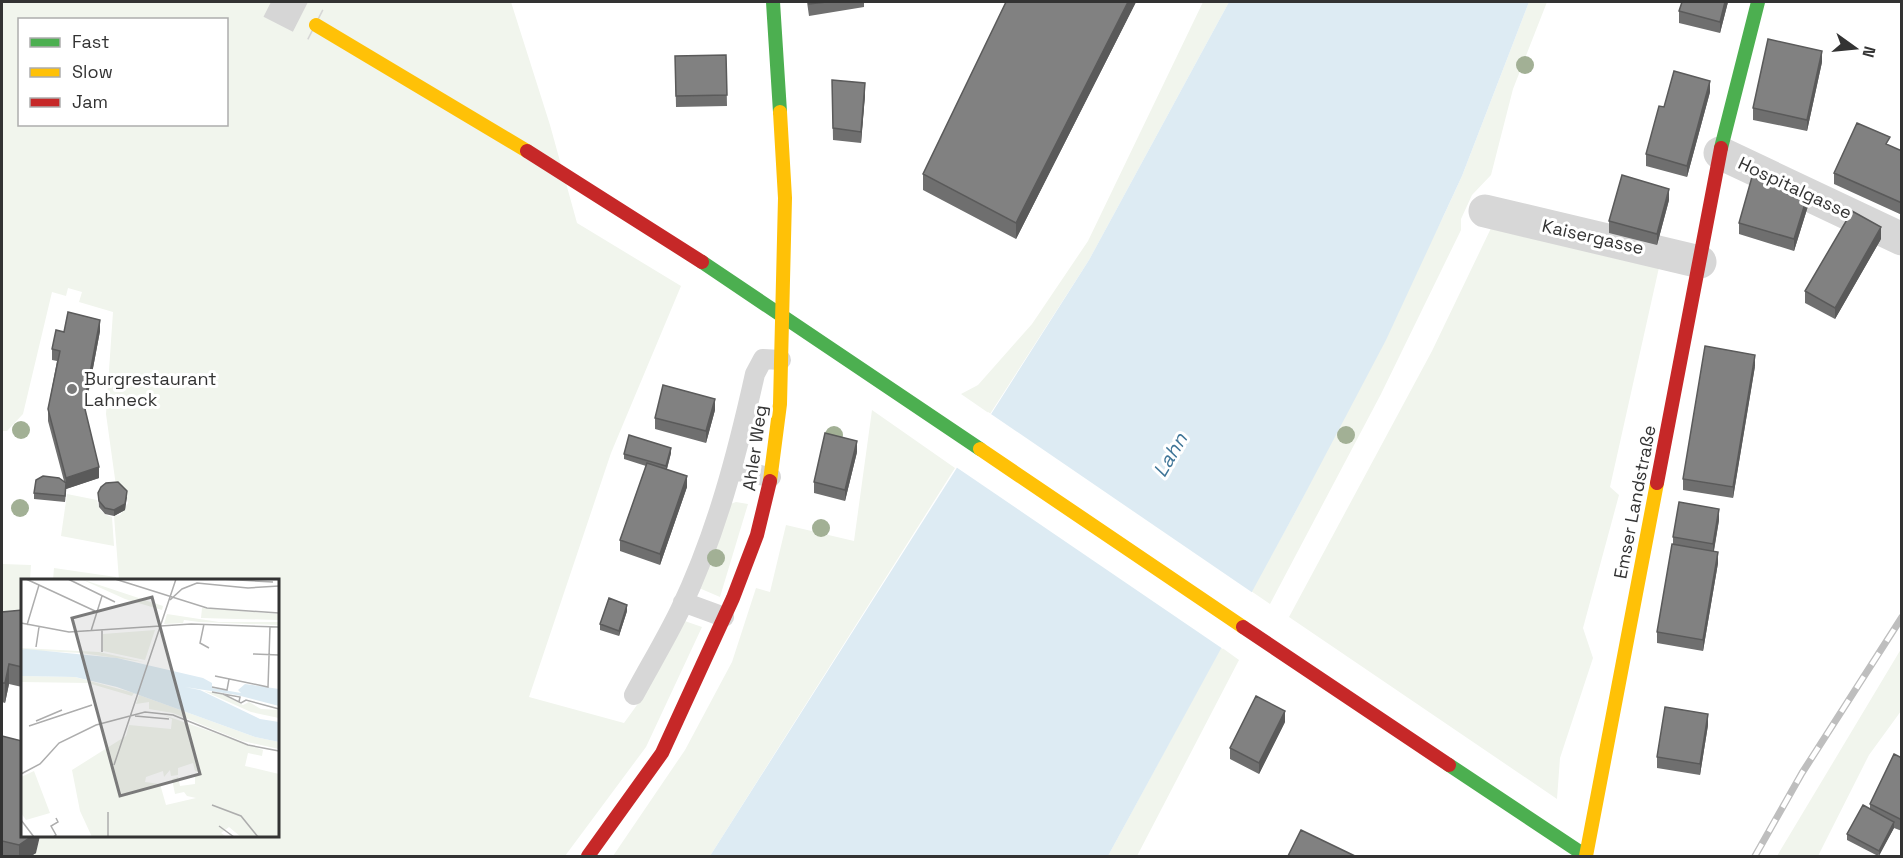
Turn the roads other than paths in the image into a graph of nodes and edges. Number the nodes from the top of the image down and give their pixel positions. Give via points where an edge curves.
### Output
1 (773, 2) edge
2 (1758, 2) edge
3 (316, 25) tunnel mouth
4 (1720, 153) junction
5 (1485, 211) dead end
6 (1902, 239) edge
7 (1700, 262) junction
8 (781, 360) junction
9 (732, 470) junction
10 (771, 477) junction
11 (683, 602) junction
12 (724, 617) junction
13 (634, 695) dead end
14 (588, 856) edge
15 (1586, 856) edge

1 - 8 street, Ahler Weg via 785,198
2 - 4 street, Emser Landstraße
3 - 15 street via 504,135 725,275
4 - 6 street, Hospitalgasse
4 - 7 street, Emser Landstraße
5 - 7 street, Kaisergasse
7 - 15 street, Emser Landstraße
8 - 9 lane via 763,359 755,374
8 - 10 street, Ahler Weg
9 - 10 lane
9 - 11 lane
10 - 12 street, Ahler Weg via 757,535
11 - 12 lane
11 - 13 lane
12 - 14 street, Ahler Weg via 662,753

